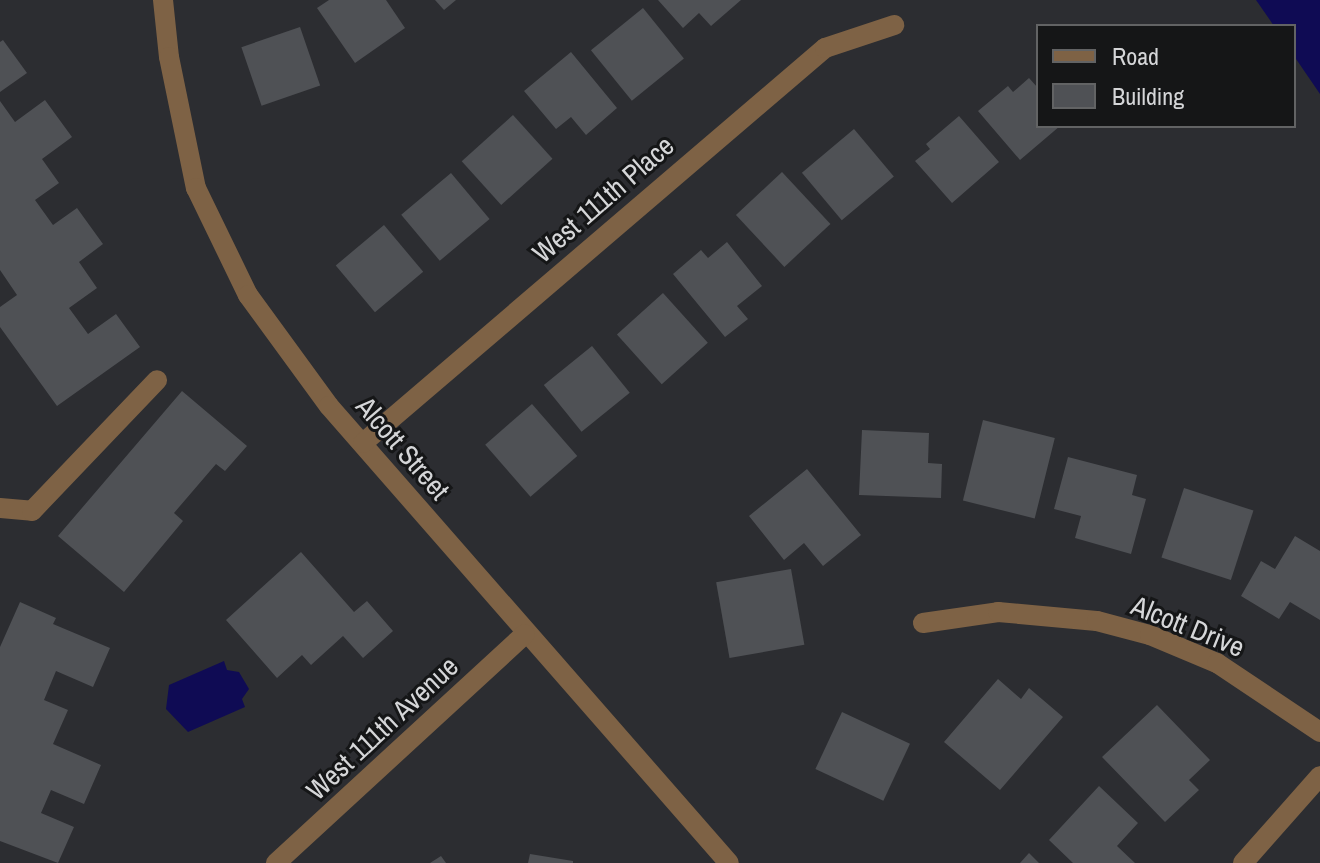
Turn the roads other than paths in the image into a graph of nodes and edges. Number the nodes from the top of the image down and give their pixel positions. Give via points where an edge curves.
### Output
1 (163, 0) edge
2 (894, 25) dead end
3 (157, 380) dead end
4 (363, 443) junction
5 (0, 508) edge
6 (923, 623) dead end
7 (525, 634) junction
8 (1320, 732) edge
9 (1320, 776) edge
10 (276, 863) edge
11 (729, 863) edge
12 (1243, 863) edge

1 - 4 street, Alcott Street via 196,188 248,295 320,395
2 - 4 street, West 111th Place via 825,48
3 - 5 street via 32,511
4 - 7 street, Alcott Street
6 - 8 street, Alcott Drive via 998,612 1097,621 1150,635 1217,663
7 - 10 street, West 111th Avenue
7 - 11 street, Alcott Street
9 - 12 street

